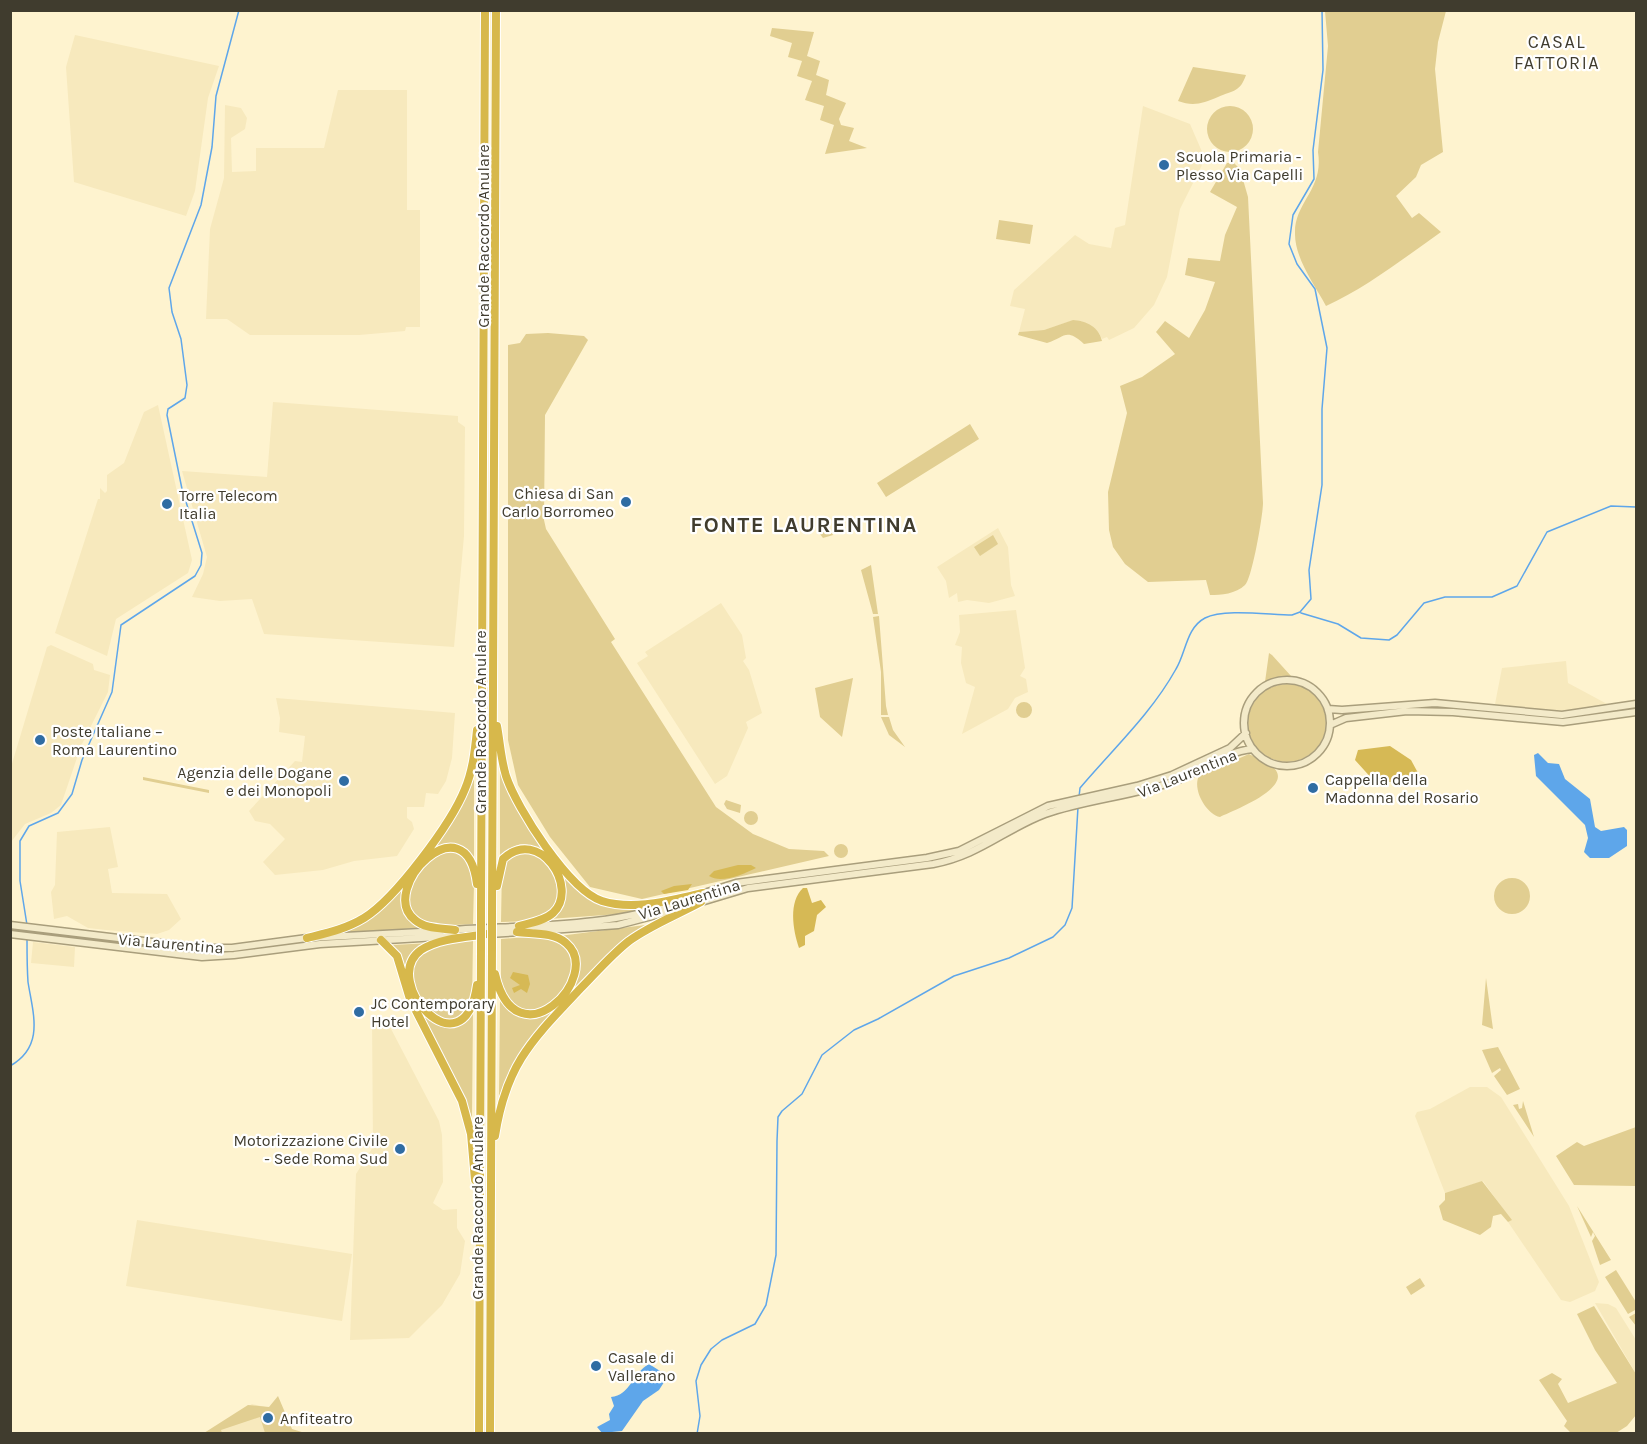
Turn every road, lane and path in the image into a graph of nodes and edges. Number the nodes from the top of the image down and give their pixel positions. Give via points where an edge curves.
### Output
1 (485, 10) edge
2 (496, 10) edge
3 (482, 684) junction
4 (493, 702) junction
5 (1636, 704) edge
6 (1328, 709) junction
7 (1636, 712) edge
8 (1330, 725) junction
9 (1246, 733) junction
10 (1253, 749) junction
11 (1078, 802) junction
12 (702, 898) junction
13 (481, 911) junction
14 (492, 914) junction
15 (10, 925) edge
16 (518, 929) junction
17 (455, 930) junction
18 (10, 934) edge
19 (488, 934) junction
20 (307, 938) junction
21 (381, 940) junction
22 (481, 960) junction
23 (492, 960) junction
24 (491, 1167) junction
25 (480, 1231) junction
26 (479, 1434) edge
27 (490, 1434) edge

1 - 3 highway, Grande Raccordo Anulare
2 - 4 highway, Grande Raccordo Anulare
3 - 13 highway, Grande Raccordo Anulare
3 - 20 highway via 471,770 452,814 373,911 343,928
4 - 12 highway via 512,790 577,886 595,898 621,904
4 - 14 highway, Grande Raccordo Anulare
5 - 6 main road via 1562,715 1435,703
6 - 8 main road
6 - 9 main road, Via Laurentina via 1321,696 1307,685 1292,680 1276,681 1251,699 1245,715
7 - 8 main road via 1563,722 1407,711 1346,718
8 - 10 main road, Via Laurentina via 1328,738 1319,752 1301,764 1275,764
9 - 10 main road
9 - 11 main road, Via Laurentina via 1233,747 1172,775
10 - 11 main road, Via Laurentina via 1157,787
11 - 12 main road, Via Laurentina via 1037,818 980,850 948,861 748,888
12 - 16 main road, Via Laurentina via 618,925
12 - 24 highway via 622,947 531,1042 505,1088
13 - 17 highway via 470,858 452,848 434,852 409,883 405,906 419,923
13 - 22 highway, Grande Raccordo Anulare, bridge
14 - 16 highway via 504,859 518,849 536,850 558,876 563,897 552,914
14 - 23 highway, Grande Raccordo Anulare, bridge
15 - 20 main road, Via Laurentina via 199,948 232,948
16 - 17 main road, Via Laurentina
16 - 19 main road, Via Laurentina
16 - 23 highway via 552,936 567,944 577,964 571,986 545,1011 520,1013 503,999
17 - 20 main road, Via Laurentina
18 - 21 main road, Via Laurentina via 202,957
19 - 21 main road, Via Laurentina
19 - 22 highway via 436,944 416,956 410,982 428,1016 446,1023 468,1013 475,999
21 - 25 highway via 398,959 410,999 464,1106 472,1141
22 - 25 highway, Grande Raccordo Anulare
23 - 24 highway, Grande Raccordo Anulare
24 - 27 highway, Grande Raccordo Anulare
25 - 26 highway, Grande Raccordo Anulare

